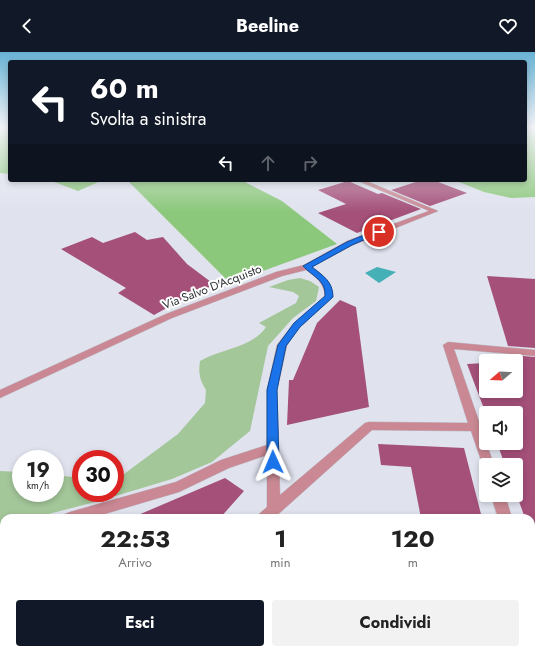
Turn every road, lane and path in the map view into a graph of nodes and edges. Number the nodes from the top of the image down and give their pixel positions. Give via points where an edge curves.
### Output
1 (364, 182) edge
2 (307, 266) junction
3 (535, 353) edge
4 (0, 394) edge
5 (475, 427) junction
6 (273, 448) junction
7 (486, 458) edge
8 (500, 502) edge
9 (274, 507) junction
10 (84, 514) edge
11 (268, 514) edge
12 (505, 514) edge

1 - 2 street, Via Salvo D'Acquisto via 435,211 350,243
2 - 4 street, Via Salvo D'Acquisto via 169,316
2 - 6 street via 329,288 329,297 297,325 282,345 272,390
3 - 5 street via 448,345
5 - 7 street
5 - 9 street via 370,426
6 - 9 street
6 - 10 street via 225,464 179,487
8 - 12 street
9 - 11 street

